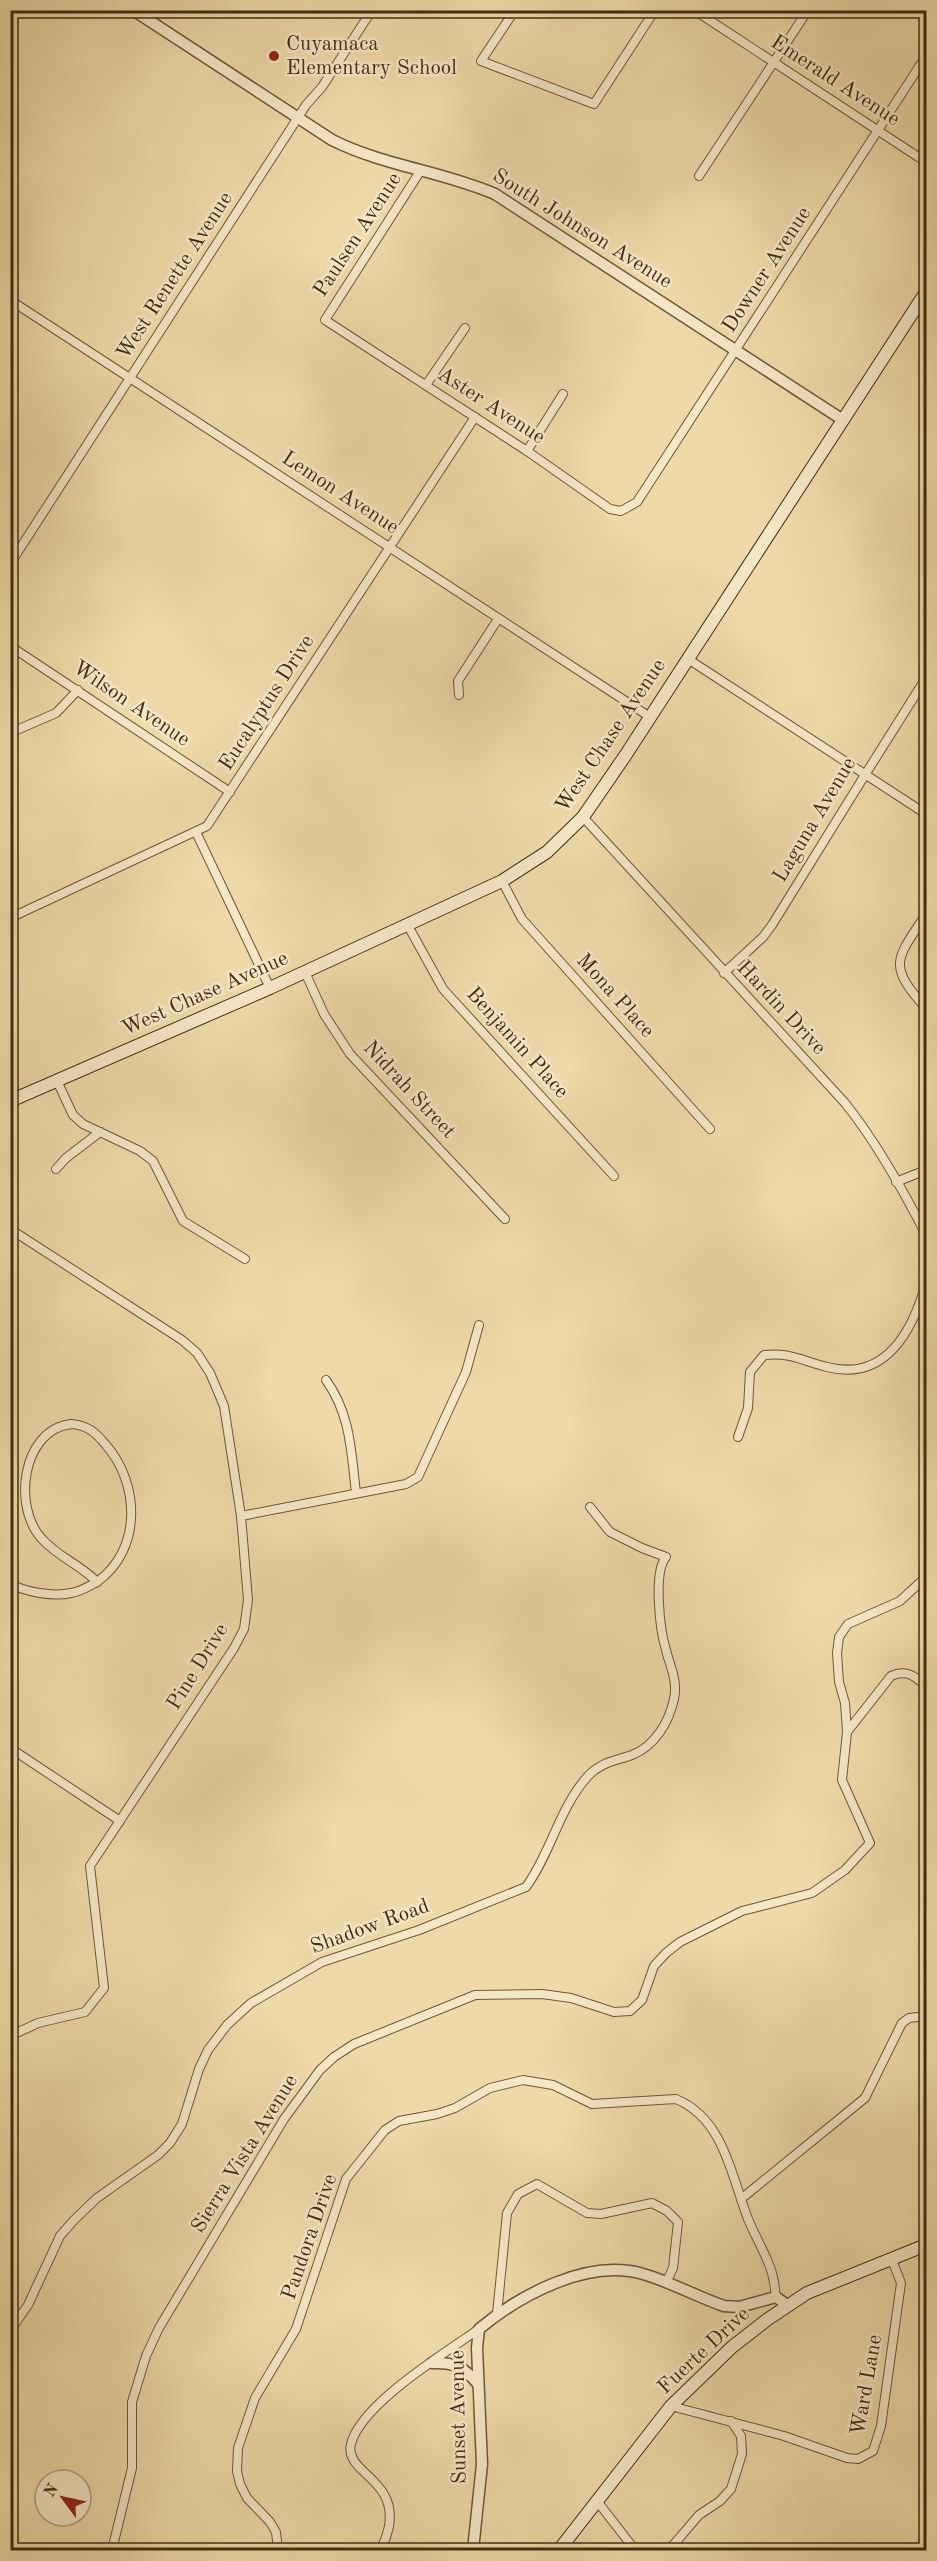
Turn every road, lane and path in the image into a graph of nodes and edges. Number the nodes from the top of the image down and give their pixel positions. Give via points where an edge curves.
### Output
1 (133, 10) edge
2 (372, 10) edge
3 (515, 10) edge
4 (656, 10) edge
5 (694, 10) edge
6 (808, 10) edge
7 (927, 57) edge
8 (774, 62) junction
9 (298, 118) junction
10 (879, 130) junction
11 (927, 162) edge
12 (421, 170) junction
13 (699, 176) dead end
14 (927, 292) edge
15 (10, 300) edge
16 (326, 320) joint
17 (465, 328) dead end
18 (737, 350) junction
19 (130, 378) junction
20 (426, 385) junction
21 (563, 394) dead end
22 (474, 417) junction
23 (843, 420) junction
24 (527, 451) junction
25 (637, 502) joint
26 (390, 547) junction
27 (10, 564) edge
28 (498, 619) junction
29 (10, 646) edge
30 (688, 658) junction
31 (927, 678) edge
32 (78, 690) junction
33 (459, 695) dead end
34 (650, 717) junction
35 (10, 733) edge
36 (865, 773) junction
37 (230, 792) junction
38 (927, 814) edge
39 (583, 817) junction
40 (196, 832) junction
41 (502, 881) junction
42 (927, 914) edge
43 (10, 918) edge
44 (407, 924) junction
45 (305, 972) junction
46 (724, 973) junction
47 (270, 988) junction
48 (927, 1008) edge
49 (57, 1080) junction
50 (10, 1101) edge
51 (710, 1129) dead end
52 (100, 1132) junction
53 (56, 1169) dead end
54 (927, 1170) edge
55 (614, 1176) dead end
56 (896, 1182) junction
57 (506, 1219) dead end
58 (11, 1230) edge
59 (927, 1242) edge
60 (245, 1259) dead end
61 (927, 1283) edge
62 (479, 1325) dead end
63 (326, 1380) dead end
64 (738, 1437) dead end
65 (356, 1493) junction
66 (590, 1507) dead end
67 (241, 1516) junction
68 (927, 1577) edge
69 (97, 1582) junction
70 (10, 1584) edge
71 (927, 1686) edge
72 (847, 1732) junction
73 (10, 1748) edge
74 (120, 1821) junction
75 (927, 2016) edge
76 (10, 2036) edge
77 (741, 2199) junction
78 (927, 2245) edge
79 (892, 2260) junction
80 (666, 2283) junction
81 (776, 2297) junction
82 (787, 2305) junction
83 (497, 2314) junction
84 (479, 2329) junction
85 (10, 2331) edge
86 (432, 2363) junction
87 (478, 2384) junction
88 (671, 2406) junction
89 (731, 2421) junction
90 (597, 2501) junction
91 (112, 2550) edge
92 (278, 2550) edge
93 (379, 2550) edge
94 (473, 2550) edge
95 (559, 2550) edge
96 (634, 2550) edge
97 (669, 2550) edge

1 - 9 street, South Johnson Avenue
2 - 9 street, West Renette Avenue
3 - 4 street via 481,61 594,104
5 - 8 street, Emerald Avenue
6 - 8 street
7 - 10 street, Downer Avenue
8 - 10 street, Emerald Avenue
8 - 13 street
9 - 12 street, South Johnson Avenue via 357,153
9 - 19 street, West Renette Avenue
10 - 11 street, Emerald Avenue
10 - 18 street, Downer Avenue
12 - 16 street, Paulsen Avenue
12 - 18 street, South Johnson Avenue via 495,194
14 - 23 main road, West Chase Avenue
15 - 19 street, Lemon Avenue
16 - 20 street, Aster Avenue
17 - 20 street
18 - 23 street, South Johnson Avenue
18 - 25 street, Downer Avenue
19 - 26 street, Lemon Avenue
19 - 27 street, West Renette Avenue
20 - 22 street, Aster Avenue
21 - 24 street
22 - 24 street, Aster Avenue
22 - 26 street, Eucalyptus Drive
23 - 30 main road, West Chase Avenue
24 - 25 street, Aster Avenue via 610,509 621,511
26 - 28 street, Lemon Avenue
26 - 37 street, Eucalyptus Drive
28 - 33 street via 458,681
28 - 34 street, Lemon Avenue
29 - 32 street, Wilson Avenue
30 - 34 main road, West Chase Avenue
30 - 36 street
31 - 36 street, Laguna Avenue
32 - 35 street via 56,713
32 - 37 street, Wilson Avenue
34 - 39 main road, West Chase Avenue
36 - 38 street
36 - 46 street, Laguna Avenue via 772,925
37 - 40 street, Eucalyptus Drive via 207,826
39 - 41 main road, West Chase Avenue via 547,852
39 - 46 street, Hardin Drive
40 - 43 street, Eucalyptus Drive
40 - 47 street
41 - 44 main road, West Chase Avenue
41 - 51 street, Mona Place via 522,919
42 - 48 street via 901,952 899,971
44 - 45 main road, West Chase Avenue
44 - 55 street, Benjamin Place via 443,989
45 - 47 main road, West Chase Avenue
45 - 57 street, Nidrah Street via 324,1014 350,1054
46 - 56 street, Hardin Drive via 845,1103 868,1133
47 - 49 main road, West Chase Avenue
49 - 50 main road, West Chase Avenue
49 - 52 street via 73,1115
52 - 53 street
52 - 60 street via 153,1161 183,1221
54 - 56 street
56 - 59 street, Hardin Drive
58 - 67 street, Pine Drive via 197,1353 224,1406
61 - 64 street via 918,1313 896,1348 868,1366 829,1368 781,1353 764,1355 750,1372 748,1408
62 - 65 street via 466,1372 418,1476 406,1484
63 - 65 street via 343,1408
65 - 67 street
66 - 85 street, Shadow Road via 610,1532 666,1557 659,1576 660,1606 665,1649 676,1685 664,1726 654,1740 633,1755 603,1763 588,1776 572,1798 526,1887 419,1930 322,1962 250,2003 226,2025 208,2050 182,2124 170,2143 97,2198 67,2228 46,2262 28,2305
67 - 74 street, Pine Drive via 248,1600 244,1629
68 - 72 street, Sierra Vista Avenue via 900,1601 849,1624 839,1637 839,1682
69 - 69 street via 117,1564 125,1545 131,1514 128,1481 115,1455 96,1434 82,1426 66,1425 49,1434 33,1454 26,1477 28,1512 42,1540
69 - 70 street via 59,1594
71 - 72 street via 911,1674 891,1676
72 - 91 street, Sierra Vista Avenue via 842,1780 870,1843 859,1858 812,1893 742,1911 680,1942 654,1966 642,2000 630,2011 614,2012 571,1998 542,1994 475,1995 354,2044 320,2070 284,2119 146,2356 132,2402 132,2468
73 - 74 street
74 - 76 street, Pine Drive via 90,1866 104,1988 86,2012 38,2023
75 - 77 street via 902,2023 865,2098
77 - 81 street, Pandora Drive via 772,2271
77 - 92 street, Pandora Drive via 729,2161 708,2123 698,2111 676,2099 592,2104 552,2085 523,2080 490,2088 454,2108 399,2121 385,2130 346,2179 296,2329 255,2398 238,2448 240,2484 276,2532
78 - 79 main road, Fuerte Drive
79 - 82 main road, Fuerte Drive via 825,2285
79 - 89 street, Ward Lane via 902,2283 881,2426 873,2451 847,2458
80 - 81 street, Sunset Avenue via 724,2307
80 - 83 street, Sunset Avenue via 628,2271 593,2272 528,2295
80 - 83 street via 673,2268 678,2222 667,2211 652,2203 601,2214 587,2213 537,2184 518,2194 507,2213
81 - 82 street
82 - 88 main road, Fuerte Drive via 732,2347
83 - 84 street, Sunset Avenue
84 - 86 street
84 - 87 street, Sunset Avenue
86 - 87 street via 456,2365
86 - 93 street via 379,2403 360,2424 352,2441 352,2457 384,2491 390,2509 386,2540
87 - 94 street, Sunset Avenue via 482,2464
88 - 89 street, Ward Lane
88 - 90 main road, Fuerte Drive
89 - 97 street via 741,2436 742,2454 731,2489 699,2515
90 - 95 main road, Fuerte Drive
90 - 96 street

